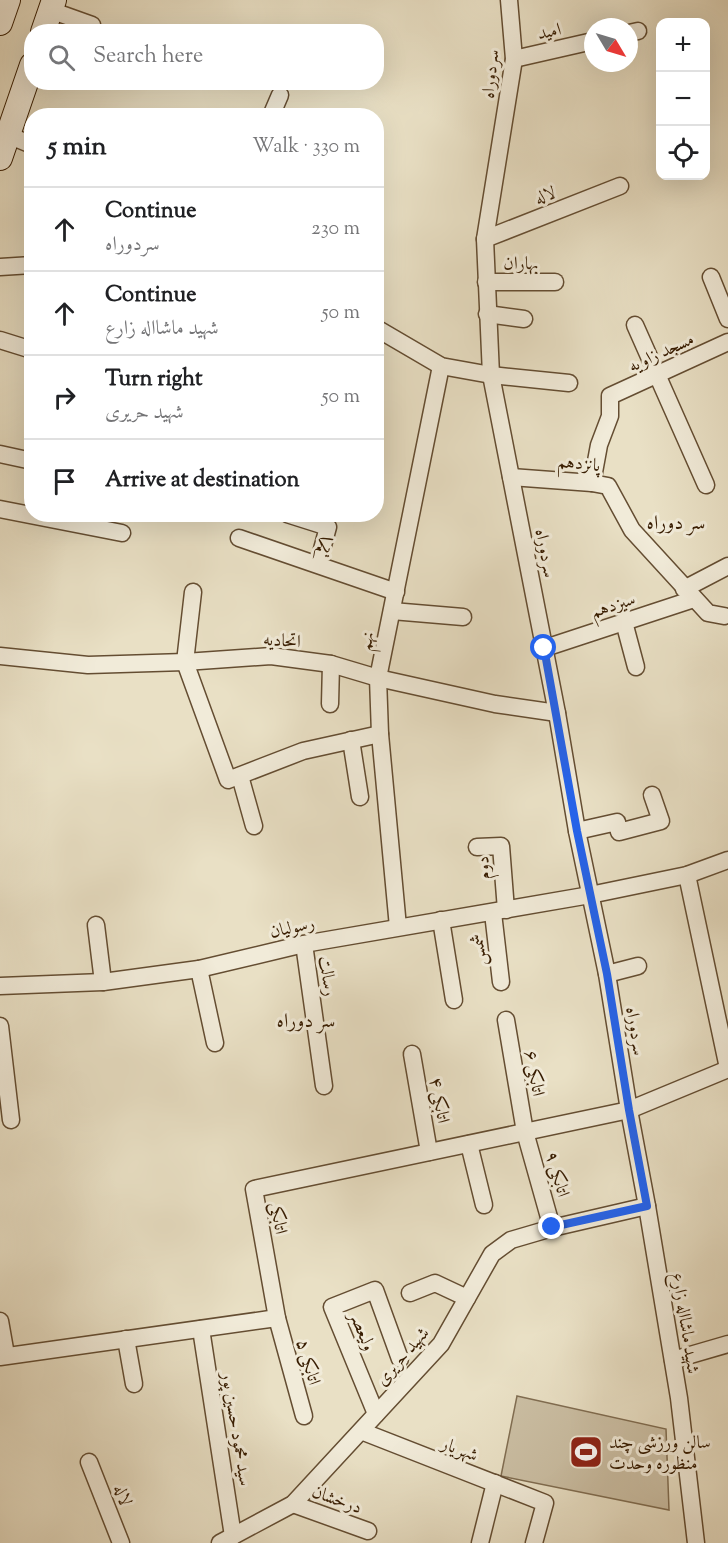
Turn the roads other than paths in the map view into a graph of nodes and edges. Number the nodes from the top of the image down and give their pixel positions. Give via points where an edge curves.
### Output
1 (8, 0) edge
2 (509, 0) edge
3 (49, 14) edge
4 (0, 23) edge
5 (88, 24) edge
6 (584, 43) edge
7 (514, 60) junction
8 (24, 88) edge
9 (280, 95) dead end
10 (274, 108) edge
11 (8, 135) junction
12 (24, 142) edge
13 (0, 158) edge
14 (620, 186) dead end
15 (484, 239) junction
16 (24, 266) edge
17 (0, 267) edge
18 (711, 277) dead end
19 (486, 282) junction
20 (555, 282) dead end
21 (487, 314) junction
22 (524, 319) dead end
23 (728, 319) edge
24 (635, 325) dead end
25 (384, 333) edge
26 (0, 340) edge
27 (728, 342) edge
28 (24, 348) edge
29 (441, 366) junction
30 (658, 374) junction
31 (491, 375) junction
32 (569, 383) dead end
33 (0, 454) edge
34 (24, 459) edge
35 (511, 477) junction
36 (592, 483) junction
37 (706, 485) dead end
38 (0, 509) edge
39 (24, 514) edge
40 (66, 522) edge
41 (312, 522) edge
42 (122, 533) dead end
43 (239, 538) dead end
44 (318, 564) junction
45 (728, 566) edge
46 (193, 592) dead end
47 (396, 592) junction
48 (689, 594) junction
49 (392, 611) junction
50 (724, 616) dead end
51 (463, 617) dead end
52 (624, 622) junction
53 (544, 648) junction
54 (0, 656) edge
55 (185, 662) junction
56 (331, 664) junction
57 (636, 667) dead end
58 (378, 678) junction
59 (330, 704) dead end
60 (557, 713) junction
61 (380, 734) junction
62 (351, 740) junction
63 (240, 776) junction
64 (652, 795) dead end
65 (360, 797) dead end
66 (254, 826) dead end
67 (577, 831) junction
68 (477, 847) dead end
69 (728, 860) edge
70 (687, 875) junction
71 (591, 895) junction
72 (500, 911) junction
73 (441, 920) junction
74 (96, 925) dead end
75 (398, 927) junction
76 (304, 944) junction
77 (638, 966) dead end
78 (199, 969) junction
79 (607, 974) junction
80 (103, 982) junction
81 (501, 982) dead end
82 (0, 986) edge
83 (454, 1000) dead end
84 (506, 1020) dead end
85 (0, 1026) edge
86 (215, 1043) dead end
87 (412, 1054) dead end
88 (728, 1068) edge
89 (324, 1086) dead end
90 (629, 1110) junction
91 (11, 1120) dead end
92 (525, 1132) junction
93 (469, 1144) junction
94 (429, 1152) junction
95 (484, 1205) dead end
96 (647, 1206) junction
97 (552, 1227) junction
98 (410, 1293) dead end
99 (467, 1298) junction
100 (277, 1318) junction
101 (0, 1322) edge
102 (201, 1329) junction
103 (126, 1339) junction
104 (728, 1344) edge
105 (3, 1356) edge
106 (400, 1359) dead end
107 (673, 1360) junction
108 (134, 1384) dead end
109 (376, 1414) junction
110 (304, 1416) dead end
111 (360, 1431) junction
112 (89, 1462) dead end
113 (495, 1484) junction
114 (293, 1504) junction
115 (368, 1531) dead end
116 (226, 1539) edge
117 (121, 1543) edge
118 (480, 1543) edge
119 (534, 1543) edge
120 (696, 1543) edge

1 - 4 main road
2 - 7 street, سردوراه
3 - 5 street
6 - 7 street, امید
7 - 15 street, سردوراه
8 - 11 main road
9 - 10 street
11 - 12 street
11 - 13 main road
14 - 15 street, لاله
15 - 19 street, سردوراه
16 - 17 street
18 - 23 street
19 - 20 street, بهاران
19 - 21 street, سردوراه
21 - 22 street
21 - 31 street, سردوراه
24 - 30 street
25 - 29 street
26 - 28 street
27 - 30 street, مسجد زاویه
29 - 31 street
29 - 47 street, نهم
30 - 36 street, مسجد زاویه via 610,396 610,416 599,445
30 - 37 street
31 - 32 street
31 - 35 street, سردوراه
33 - 34 street
35 - 36 street, پانزدهم
35 - 53 street, سردوراه
36 - 48 street, پانزدهم via 608,486 632,530
38 - 39 street
40 - 42 street
41 - 44 street via 328,527
43 - 44 street, یکم
44 - 47 street, یکم
45 - 48 street, سیزدهم
46 - 55 street
47 - 49 street, نهم
48 - 50 street, پانزدهم via 708,613
48 - 52 street, سیزدهم
49 - 51 street
49 - 58 street, نهم
52 - 53 street, سیزدهم
52 - 57 street
53 - 60 street, سردوراه
54 - 55 street, اتحادیه via 88,665
55 - 56 street, اتحادیه via 272,656
55 - 63 street via 228,780
56 - 58 street, اتحادیه
56 - 59 street
58 - 60 street, اتحادیه via 495,704
58 - 61 street, نهم
60 - 67 street, سردوراه
61 - 62 street
61 - 75 street, نهم
62 - 63 street via 303,751
62 - 65 street
63 - 66 street
64 - 67 street via 661,821 619,832 617,822
67 - 71 street, سردوراه
68 - 72 street, دوم via 501,846
69 - 70 street, رسولیان
70 - 71 street, رسولیان
70 - 88 street
71 - 72 street, رسولیان
71 - 79 street, سردوراه
72 - 73 street, رسولیان
72 - 81 street, شمس
73 - 75 street, رسولیان
73 - 83 street
74 - 80 street
75 - 76 street, رسولیان
76 - 78 street, رسولیان
76 - 89 street, رسالت
77 - 79 street
78 - 80 street, رسولیان
78 - 86 street
79 - 90 street, سردوراه
80 - 82 street, رسولیان
84 - 92 street, اتابکی ۶
85 - 91 street
87 - 94 street, اتابکی ۴
88 - 90 street, اتابکی
90 - 92 street, اتابکی
90 - 96 street, شهید ماشااله زارع
92 - 93 street, اتابکی
92 - 97 street, اتابکی ۹
93 - 94 street, اتابکی
93 - 95 street
94 - 100 street, اتابکی via 255,1189
96 - 97 street, شهید حریری
96 - 107 street, شهید ماشااله زارع
97 - 99 street, شهید حریری via 510,1239 492,1254
98 - 99 street via 435,1283
99 - 109 street, شهید حریری via 441,1344
100 - 102 street
100 - 110 street, اتابکی ۵
101 - 105 street
102 - 103 street
102 - 116 street, سید محمود حسین پور
103 - 105 street
103 - 108 street
104 - 107 street
106 - 109 street, ولیعصر via 375,1290 332,1307
107 - 120 street, شهید ماشااله زارع
109 - 111 street, شهید حریری
111 - 113 street, شهریار
111 - 114 street, شهید حریری
112 - 117 street, لاله
113 - 118 street
113 - 119 street, شهریار via 545,1503
114 - 115 street, درخشان
114 - 116 street, شهید حریری

